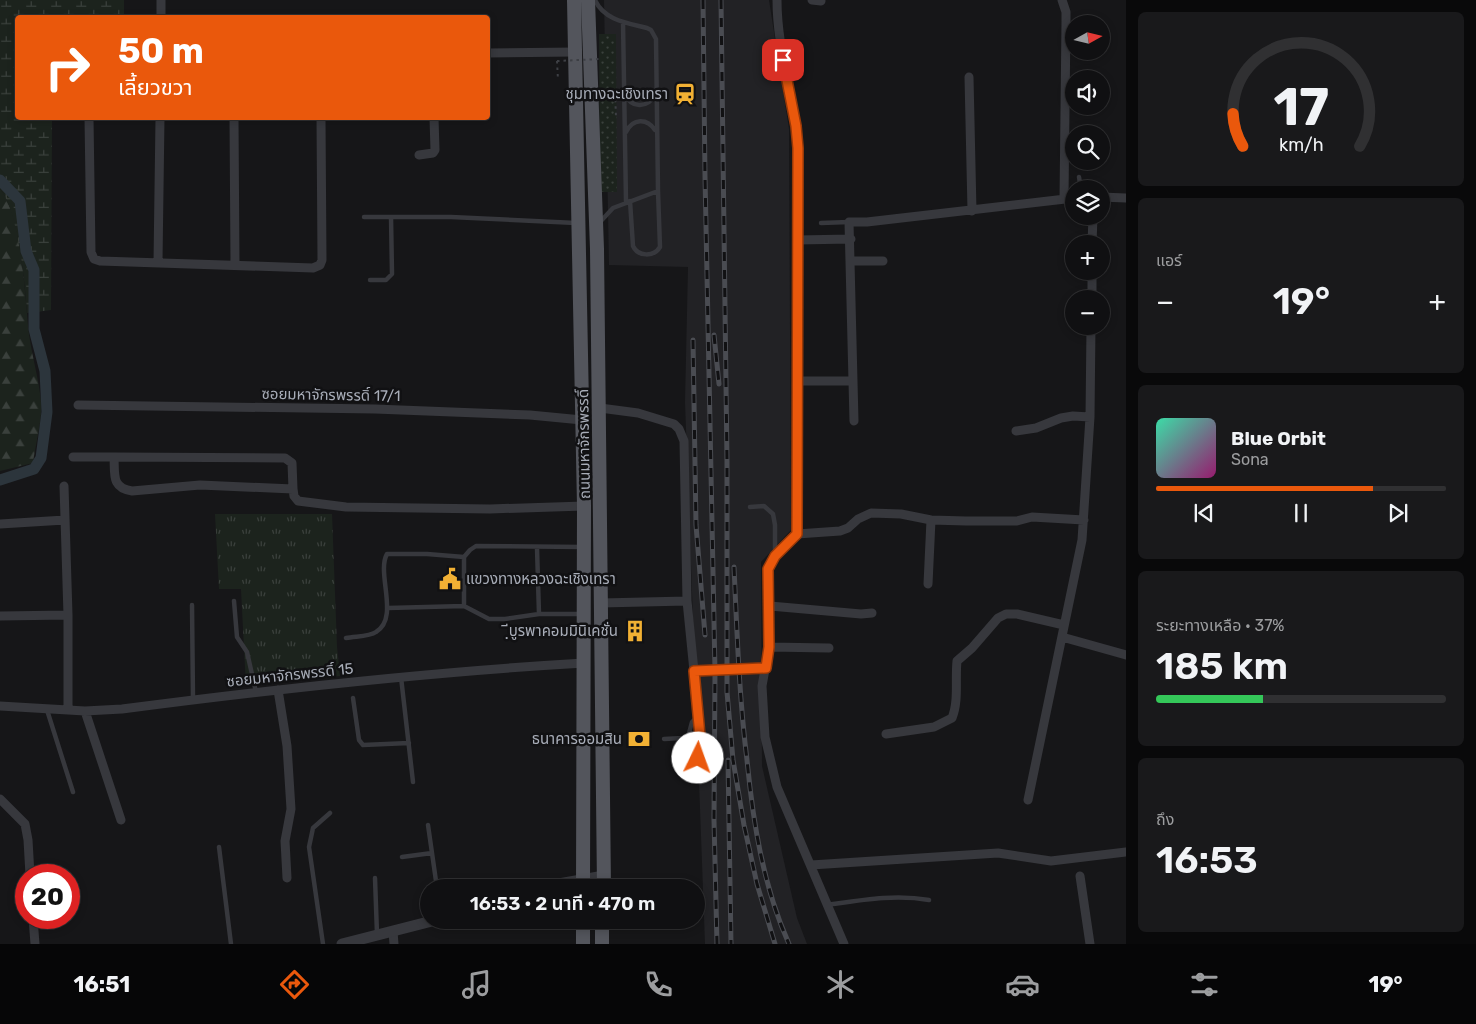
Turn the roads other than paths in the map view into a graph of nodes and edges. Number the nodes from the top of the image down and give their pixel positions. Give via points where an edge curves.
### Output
1 (161, 0) edge
2 (574, 0) edge
3 (588, 0) edge
4 (595, 0) edge
5 (777, 0) edge
6 (812, 0) edge
7 (1062, 0) edge
8 (821, 1) edge
9 (161, 15) edge
10 (623, 22) junction
11 (574, 52) junction
12 (490, 53) edge
13 (969, 77) dead end
14 (655, 89) junction
15 (624, 90) junction
16 (89, 120) edge
17 (160, 120) edge
18 (234, 120) edge
19 (321, 120) edge
20 (434, 120) edge
21 (656, 134) junction
22 (625, 136) junction
23 (418, 155) dead end
24 (1079, 177) dead end
25 (1079, 180) edge
26 (658, 191) junction
27 (1110, 197) edge
28 (1126, 198) edge
29 (1064, 199) joint
30 (628, 202) junction
31 (972, 211) junction
32 (364, 217) dead end
33 (390, 217) junction
34 (849, 222) junction
35 (821, 223) dead end
36 (577, 224) junction
37 (851, 239) junction
38 (797, 240) junction
39 (597, 250) junction
40 (851, 261) junction
41 (883, 261) dead end
42 (158, 262) junction
43 (234, 265) junction
44 (370, 280) dead end
45 (1091, 335) edge
46 (797, 381) junction
47 (853, 381) junction
48 (78, 405) dead end
49 (600, 408) junction
50 (1090, 417) junction
51 (582, 420) junction
52 (854, 421) dead end
53 (1016, 431) dead end
54 (73, 457) dead end
55 (114, 457) junction
56 (64, 486) dead end
57 (293, 489) junction
58 (584, 506) junction
59 (750, 507) dead end
60 (65, 520) junction
61 (931, 520) junction
62 (1084, 520) junction
63 (0, 524) edge
64 (797, 534) junction
65 (537, 548) junction
66 (585, 548) junction
67 (775, 556) junction
68 (464, 557) junction
69 (928, 584) dead end
70 (234, 600) dead end
71 (687, 601) junction
72 (601, 603) junction
73 (192, 606) dead end
74 (464, 606) junction
75 (770, 606) junction
76 (388, 608) junction
77 (872, 613) dead end
78 (539, 614) junction
79 (584, 614) junction
80 (68, 615) junction
81 (0, 616) edge
82 (1064, 625) junction
83 (1062, 637) junction
84 (346, 638) dead end
85 (769, 647) junction
86 (829, 648) dead end
87 (1126, 655) edge
88 (584, 663) junction
89 (766, 668) junction
90 (694, 671) junction
91 (401, 677) junction
92 (278, 690) junction
93 (256, 692) junction
94 (353, 698) dead end
95 (193, 700) junction
96 (0, 706) edge
97 (47, 708) junction
98 (68, 709) junction
99 (85, 711) junction
100 (697, 717) junction
101 (886, 734) dead end
102 (664, 738) dead end
103 (408, 743) junction
104 (688, 765) dead end
105 (413, 782) dead end
106 (73, 792) dead end
107 (0, 799) edge
108 (1028, 800) dead end
109 (330, 813) dead end
110 (121, 820) dead end
111 (428, 825) dead end
112 (219, 847) dead end
113 (432, 852) junction
114 (1126, 852) edge
115 (402, 857) dead end
116 (29, 864) edge
117 (811, 865) junction
118 (1080, 876) dead end
119 (287, 878) dead end
120 (375, 878) dead end
121 (436, 879) edge
122 (583, 879) edge
123 (604, 879) edge
124 (929, 900) dead end
125 (826, 905) junction
126 (420, 924) edge
127 (34, 929) edge
128 (583, 929) edge
129 (602, 929) edge
130 (393, 931) junction
131 (377, 935) junction
132 (35, 944) edge
133 (231, 944) edge
134 (323, 944) edge
135 (342, 944) edge
136 (394, 944) edge
137 (583, 944) edge
138 (602, 944) edge
139 (844, 944) edge
140 (1090, 944) edge

1 - 9 street
2 - 11 main road, ถนนมหาจักรพรรดิ์
3 - 39 main road, ถนนมหาจักรพรรดิ์
4 - 10 lane via 603,12
5 - 38 street via 780,44 798,148
6 - 8 street
7 - 29 street via 1066,12
10 - 14 lane via 647,28 654,34
10 - 15 lane
11 - 12 street
11 - 36 main road, ถนนมหาจักรพรรดิ์
13 - 31 street
14 - 15 lane via 649,102 639,105 630,102
14 - 21 lane
15 - 22 lane
16 - 42 street via 92,255 100,261
17 - 42 street
18 - 43 street
19 - 43 street via 320,265 313,268
20 - 23 street via 435,150
21 - 22 lane via 649,124 640,121 631,124
21 - 26 lane
22 - 30 lane
24 - 25 lane
26 - 30 lane
26 - 30 lane via 660,247 653,253 639,254 635,251
27 - 28 street
29 - 31 street
30 - 39 lane via 613,208 599,222
31 - 34 street
32 - 33 lane
33 - 36 lane
33 - 44 lane via 392,274 386,280
34 - 35 lane
34 - 37 street
36 - 51 main road, ถนนมหาจักรพรรดิ์
37 - 38 street
37 - 40 street
38 - 46 street
39 - 49 main road, ถนนมหาจักรพรรดิ์
40 - 41 street
40 - 47 street
42 - 43 street
45 - 50 street
46 - 47 street
46 - 64 street
47 - 52 street
48 - 51 street, ซอยมหาจักรพรรดิ์ 17/1 via 385,409
49 - 71 street via 638,413 674,424 682,435
49 - 72 main road, ถนนมหาจักรพรรดิ์
50 - 53 street via 1061,418 1036,428
50 - 62 street
51 - 58 main road, ถนนมหาจักรพรรดิ์
54 - 55 street
55 - 57 street via 285,458 292,462
55 - 57 street via 116,478 122,490 143,492 200,485
56 - 60 street
57 - 58 street via 298,501 346,507 490,509
58 - 66 main road, ถนนมหาจักรพรรดิ์
59 - 67 lane via 764,506 773,514
60 - 63 street
60 - 80 street
61 - 62 street via 1016,521 1032,517
61 - 64 street via 902,514 870,513 840,531
61 - 69 street
62 - 82 street
64 - 67 street
65 - 66 lane
65 - 68 lane via 476,546
65 - 78 lane
66 - 79 main road, ถนนมหาจักรพรรดิ์
67 - 75 street via 768,569
68 - 74 lane
68 - 76 lane via 387,554 384,568
70 - 93 lane via 237,638 246,652
71 - 72 street
71 - 90 street
72 - 123 main road, ถนนมหาจักรพรรดิ์
73 - 95 lane
74 - 76 lane
74 - 78 lane via 489,619
75 - 77 street
75 - 85 street
76 - 84 lane via 375,634
78 - 79 lane
79 - 88 main road, ถนนมหาจักรพรรดิ์
80 - 81 street
80 - 98 street
82 - 83 street
82 - 101 street via 1017,614 998,618 958,661 952,718 934,727
83 - 87 street
83 - 108 street
85 - 86 street
85 - 89 street
88 - 91 street, ซอยมหาจักรพรรดิ์ 15
88 - 122 main road, ถนนมหาจักรพรรดิ์
89 - 90 street
89 - 117 street via 762,686 767,745 777,787
90 - 100 lane
91 - 92 street, ซอยมหาจักรพรรดิ์ 15
91 - 103 lane
92 - 93 street, ซอยมหาจักรพรรดิ์ 15
92 - 119 street via 287,746 291,809 285,841
93 - 95 street, ซอยมหาจักรพรรดิ์ 15
94 - 103 lane via 359,740 363,745
95 - 99 street, ซอยมหาจักรพรรดิ์ 15
96 - 97 street, ซอยมหาจักรพรรดิ์ 15
97 - 98 street, ซอยมหาจักรพรรดิ์ 15
97 - 106 lane
98 - 99 street, ซอยมหาจักรพรรดิ์ 15
99 - 110 street
100 - 102 lane via 692,722 688,737
100 - 104 lane via 700,736 698,758
103 - 105 lane
107 - 116 street via 25,824
109 - 134 lane via 313,828 309,846
111 - 113 lane
112 - 133 lane
113 - 115 lane
113 - 121 lane
114 - 117 street via 1051,861 998,853
117 - 125 street
118 - 140 street
120 - 131 lane
124 - 125 lane via 884,897
125 - 139 street
126 - 130 street
127 - 132 street
128 - 137 main road
129 - 138 main road
130 - 131 street
130 - 136 street
131 - 135 street

